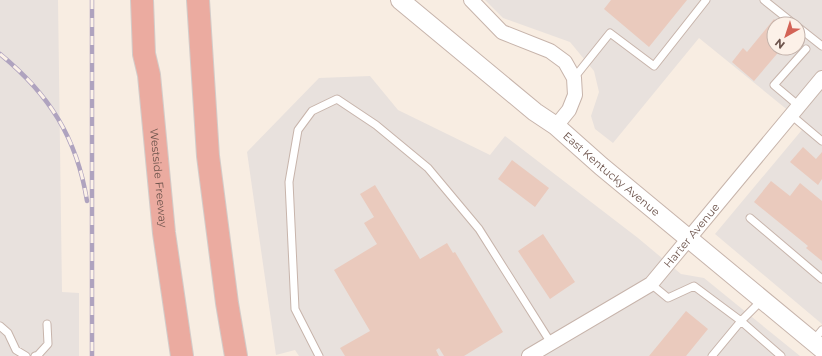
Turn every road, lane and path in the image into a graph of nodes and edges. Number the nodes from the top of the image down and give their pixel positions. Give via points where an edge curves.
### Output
1 (142, 0) edge
2 (198, 0) edge
3 (400, 0) edge
4 (471, 0) edge
5 (706, 0) edge
6 (764, 0) edge
7 (784, 16) edge
8 (806, 33) edge
9 (822, 46) edge
10 (144, 54) junction
11 (800, 56) edge
12 (574, 78) junction
13 (822, 78) edge
14 (795, 110) junction
15 (556, 126) junction
16 (822, 141) edge
17 (750, 218) dead end
18 (689, 239) junction
19 (822, 279) edge
20 (651, 284) junction
21 (762, 300) junction
22 (227, 303) junction
23 (740, 321) junction
24 (47, 324) dead end
25 (0, 326) edge
26 (819, 340) edge
27 (551, 343) junction
28 (26, 356) edge
29 (35, 356) edge
30 (170, 356) edge
31 (182, 356) edge
32 (236, 356) edge
33 (244, 356) edge
34 (319, 356) edge
35 (529, 356) edge
36 (712, 356) edge
37 (781, 356) edge

1 - 10 highway, Westside Freeway
2 - 22 highway via 208,156
3 - 15 street, East Kentucky Avenue via 535,112
4 - 12 street via 502,32 550,51 565,62
5 - 12 lane via 654,66 610,33
6 - 7 lane
8 - 9 lane
10 - 30 highway via 138,76 146,164
10 - 31 highway, Westside Freeway via 164,233
11 - 14 lane via 774,85
12 - 15 street via 575,95 569,110
13 - 14 street, Harter Avenue
14 - 16 lane
14 - 18 street, Harter Avenue
15 - 18 street, East Kentucky Avenue
17 - 19 lane
18 - 20 street, Harter Avenue
18 - 21 street, East Kentucky Avenue
20 - 23 lane via 668,298 694,286
20 - 27 street, Harter Avenue
21 - 23 lane
21 - 26 street, East Kentucky Avenue
22 - 32 highway
22 - 33 highway
23 - 36 lane
23 - 37 lane
24 - 29 lane via 48,344
25 - 28 lane via 8,333 16,350
27 - 34 lane via 480,229 428,168 376,125 337,99 312,112 298,130 289,182 295,309
27 - 35 street, Harter Avenue

